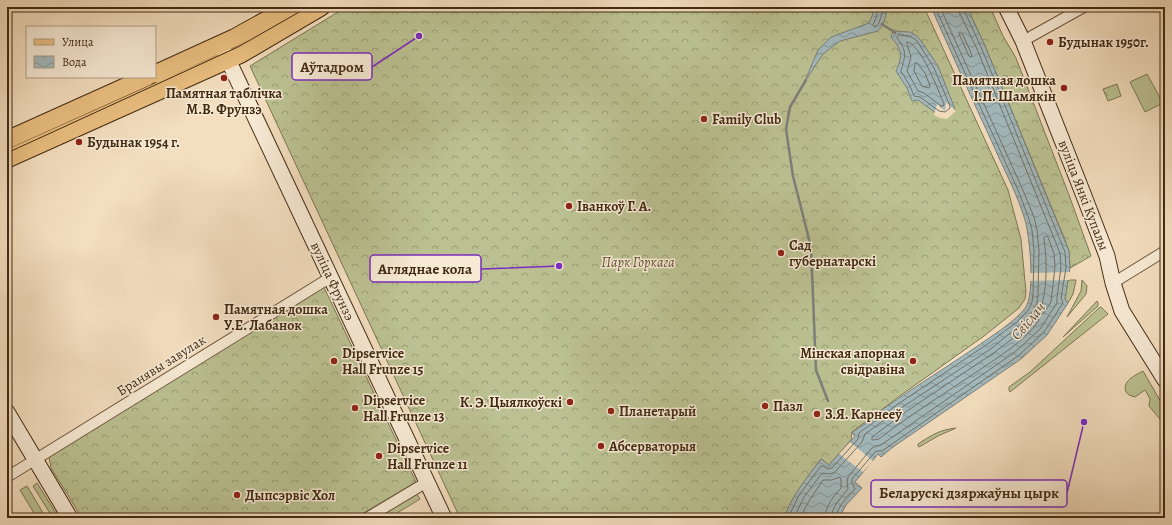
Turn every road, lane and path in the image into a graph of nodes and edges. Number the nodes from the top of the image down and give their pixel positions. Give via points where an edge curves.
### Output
1 (290, 7) edge
2 (321, 7) edge
3 (1006, 7) edge
4 (1084, 7) edge
5 (1023, 41) junction
6 (221, 44) junction
7 (228, 60) junction
8 (156, 74) edge
9 (145, 78) edge
10 (7, 140) edge
11 (7, 159) edge
12 (1165, 250) edge
13 (331, 277) junction
14 (1113, 283) junction
15 (1165, 380) edge
16 (7, 412) edge
17 (35, 460) junction
18 (7, 477) edge
19 (427, 482) junction
20 (70, 518) edge
21 (367, 518) edge
22 (444, 518) edge

1 - 6 main road
2 - 7 main road
3 - 5 main road, вуліца Янкі Купалы
4 - 5 street
5 - 14 main road, вуліца Янкі Купалы via 1106,252
6 - 7 main road, вуліца Фрунзэ
6 - 8 main road
7 - 11 main road
7 - 13 main road, вуліца Фрунзэ
9 - 10 main road
12 - 14 street
13 - 17 street, Бранявы завулак
13 - 19 main road, вуліца Фрунзэ
14 - 15 main road, вуліца Янкі Купалы via 1122,311
16 - 17 main road
17 - 18 street, Бранявы завулак
17 - 20 main road
19 - 21 street
19 - 22 main road, вуліца Фрунзэ

